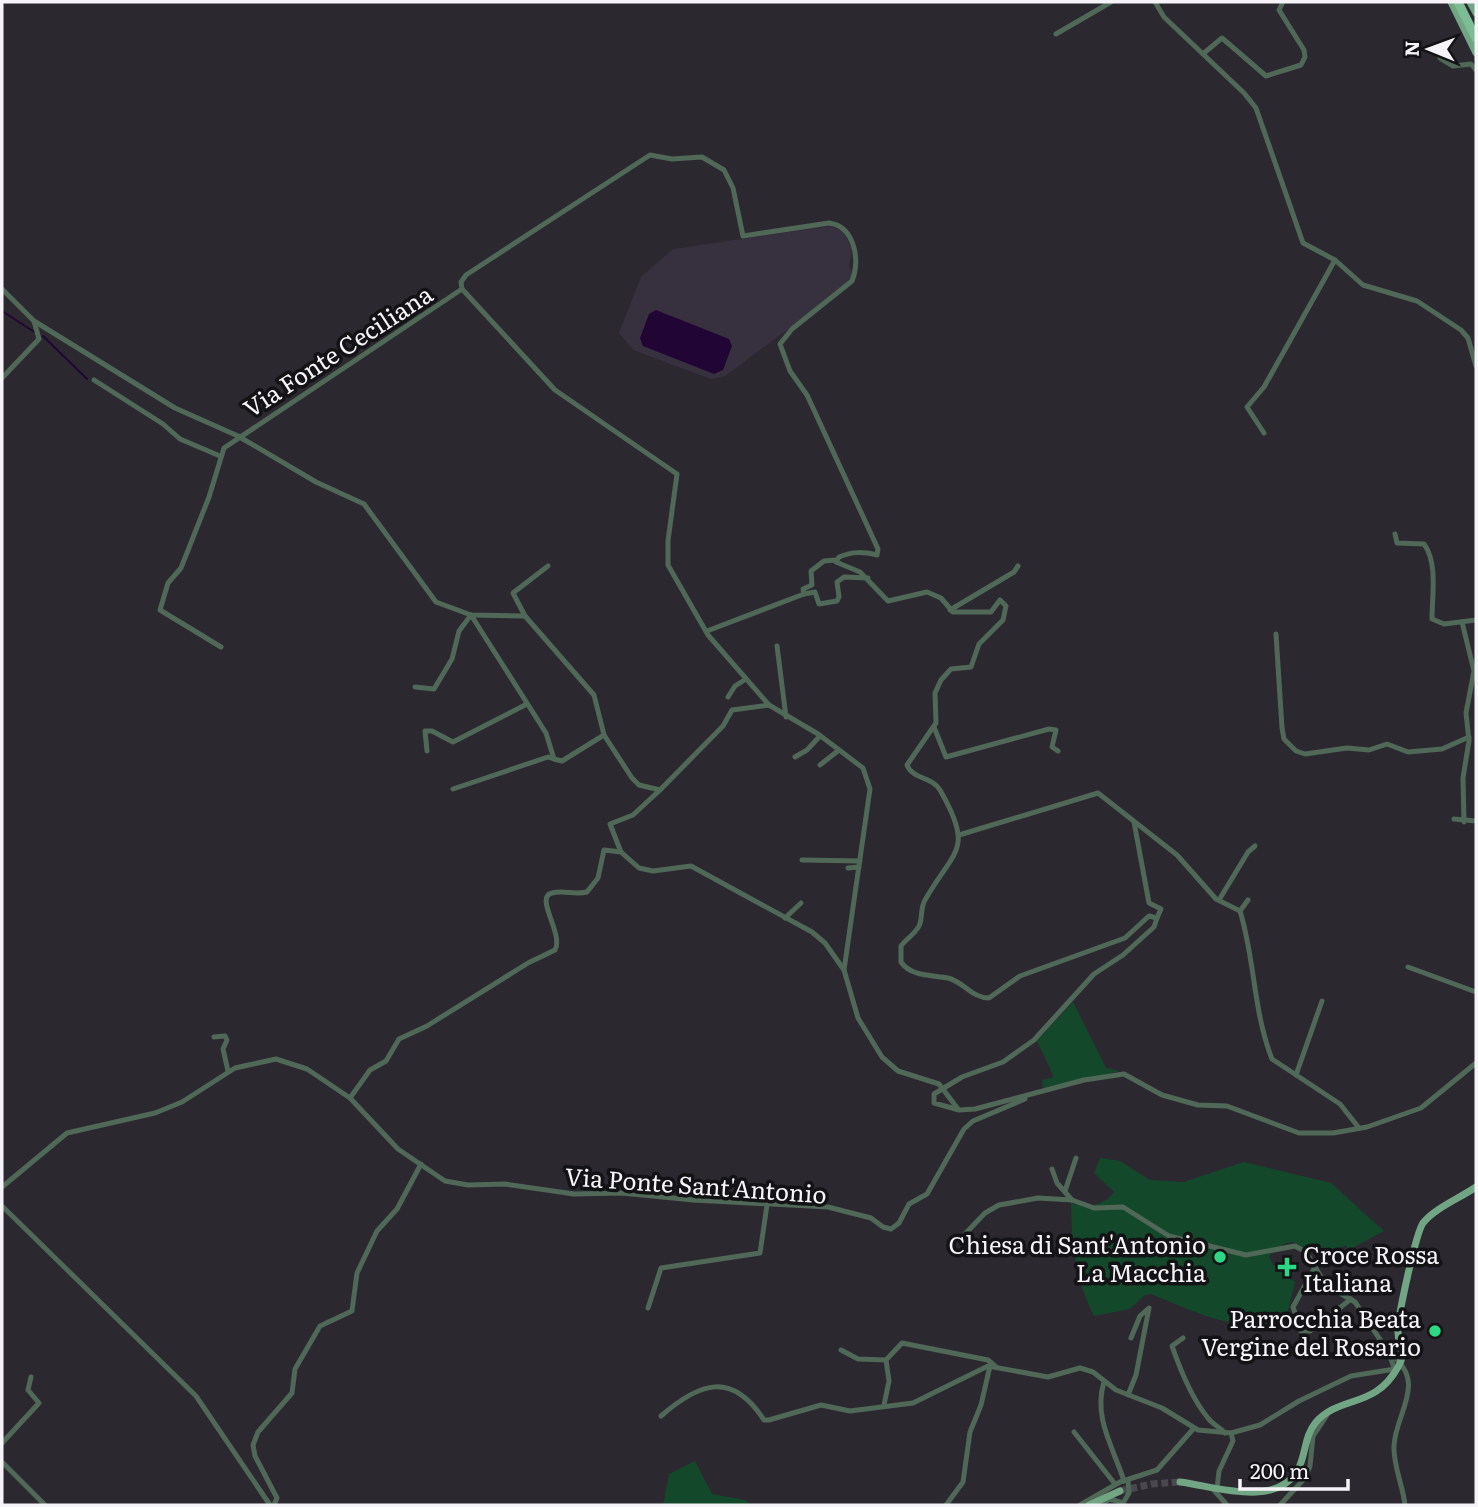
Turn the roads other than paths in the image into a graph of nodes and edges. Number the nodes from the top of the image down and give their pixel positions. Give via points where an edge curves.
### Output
1 (1111, 2) edge
2 (1155, 2) edge
3 (1283, 2) edge
4 (1451, 2) edge
5 (1458, 2) edge
6 (1467, 2) edge
7 (1476, 13) edge
8 (1476, 23) edge
9 (1056, 34) dead end
10 (1476, 38) edge
11 (1204, 53) junction
12 (1476, 53) edge
13 (1440, 58) dead end
14 (1476, 69) edge
15 (1335, 260) junction
16 (2, 289) edge
17 (461, 289) junction
18 (34, 321) junction
19 (48, 329) junction
20 (40, 332) junction
21 (1476, 366) edge
22 (2, 379) edge
23 (94, 380) dead end
24 (1264, 433) dead end
25 (238, 436) junction
26 (220, 456) junction
27 (1395, 534) dead end
28 (836, 560) junction
29 (548, 566) dead end
30 (1018, 566) dead end
31 (868, 578) junction
32 (804, 594) junction
33 (950, 610) junction
34 (471, 615) junction
35 (525, 616) junction
36 (1476, 620) edge
37 (1462, 622) junction
38 (707, 631) junction
39 (1276, 634) dead end
40 (778, 646) dead end
41 (221, 647) dead end
42 (746, 679) junction
43 (415, 687) dead end
44 (728, 697) dead end
45 (527, 704) junction
46 (769, 705) junction
47 (786, 717) junction
48 (934, 727) junction
49 (604, 735) junction
50 (820, 736) junction
51 (1469, 737) junction
52 (839, 750) junction
53 (427, 751) dead end
54 (1058, 751) dead end
55 (795, 757) dead end
56 (554, 759) junction
57 (820, 765) dead end
58 (453, 789) dead end
59 (660, 790) junction
60 (1454, 820) dead end
61 (1476, 821) edge
62 (1134, 822) junction
63 (1464, 822) junction
64 (959, 835) junction
65 (1255, 846) dead end
66 (621, 852) junction
67 (802, 860) dead end
68 (859, 864) junction
69 (848, 868) dead end
70 (1219, 900) junction
71 (1248, 900) dead end
72 (801, 903) dead end
73 (1240, 911) junction
74 (785, 918) junction
75 (1157, 918) junction
76 (1408, 967) dead end
77 (844, 970) junction
78 (1476, 992) edge
79 (1322, 1001) dead end
80 (214, 1037) dead end
81 (1476, 1063) edge
82 (229, 1071) junction
83 (1296, 1075) junction
84 (942, 1090) junction
85 (1034, 1094) junction
86 (350, 1098) junction
87 (959, 1110) junction
88 (1359, 1128) junction
89 (1076, 1158) dead end
90 (421, 1164) junction
91 (1052, 1169) dead end
92 (2, 1186) edge
93 (1476, 1187) edge
94 (1065, 1191) junction
95 (1072, 1200) junction
96 (767, 1205) junction
97 (2, 1206) edge
98 (965, 1234) dead end
99 (1315, 1267) junction
100 (1352, 1299) junction
101 (648, 1308) dead end
102 (1131, 1338) dead end
103 (1183, 1338) dead end
104 (841, 1350) dead end
105 (886, 1360) junction
106 (1396, 1365) junction
107 (993, 1366) junction
108 (31, 1377) dead end
109 (1104, 1382) junction
110 (1128, 1395) junction
111 (884, 1405) junction
112 (1328, 1413) junction
113 (661, 1416) dead end
114 (1194, 1428) junction
115 (1074, 1432) dead end
116 (1228, 1433) junction
117 (2, 1443) edge
118 (2, 1462) edge
119 (1126, 1480) junction
120 (1180, 1482) tunnel mouth
121 (1118, 1488) junction
122 (1215, 1489) junction
123 (1123, 1504) edge
124 (45, 1505) edge
125 (272, 1505) edge
126 (946, 1505) edge
127 (1080, 1505) edge
128 (1089, 1505) edge
129 (1099, 1505) edge
130 (1227, 1505) edge
131 (1280, 1505) edge
132 (1405, 1505) edge

1 - 9 street
2 - 11 street via 1164,17
3 - 11 street via 1279,8 1304,50 1301,65 1266,76 1222,38
4 - 12 main road
5 - 10 highway
6 - 7 main road
6 - 8 highway
11 - 15 street via 1256,108 1303,243
13 - 14 street via 1453,66 1471,64
15 - 21 street via 1367,287 1417,301 1461,330
15 - 24 street via 1264,387 1247,407
16 - 18 street
17 - 25 street, Via Fonte Ceciliana
17 - 28 street via 466,275 650,155 702,157 724,170 733,188 743,236 829,223 845,229 855,251 852,281 780,344 878,549 877,555 854,552
17 - 38 street, Via Fonte Ceciliana via 555,390 677,474 668,565
18 - 19 street
18 - 20 street
19 - 20 street
19 - 25 street via 175,408
20 - 22 street via 35,346
23 - 26 street via 180,439
25 - 26 street, Via Fonte Ceciliana
25 - 34 street via 364,504 436,602
26 - 41 street via 209,497 160,610
27 - 37 street via 1397,543 1427,548 1432,619 1444,624
28 - 31 street
28 - 32 street via 824,561 811,571 812,585 803,589
29 - 35 street via 513,593
30 - 33 street
31 - 32 street via 844,577 837,582 839,597 832,602 819,604 815,592
31 - 33 street via 886,600 930,593
32 - 38 street
33 - 48 street via 987,614 1000,600 1006,606 1003,620 979,644 971,667 951,669 941,680 935,693
34 - 35 street
34 - 43 street via 458,631 452,659 433,689
34 - 45 street
35 - 49 street via 594,695
36 - 37 street
37 - 51 street via 1474,671 1466,713
38 - 42 street, Via Fonte Ceciliana
39 - 51 street via 1282,728 1284,739 1296,751 1369,750 1387,744 1408,752 1442,748
40 - 47 street
42 - 44 street
42 - 46 street, Via Fonte Ceciliana
45 - 53 street via 453,742 425,731
45 - 56 street
46 - 47 street, Via Fonte Ceciliana
46 - 59 street via 732,710
47 - 50 street, Via Fonte Ceciliana
48 - 54 street via 946,757 1049,729 1056,730 1052,747
48 - 64 street via 908,768 940,789
49 - 56 street via 562,761
49 - 59 street via 639,785
50 - 52 street, Via Fonte Ceciliana
50 - 55 street
51 - 63 street
52 - 57 street
52 - 68 street, Via Fonte Ceciliana via 863,768 870,789
56 - 58 street via 548,757
59 - 66 street via 633,815 610,824
60 - 63 street
61 - 63 street
62 - 64 street via 1098,793
62 - 70 street via 1177,855
62 - 75 street via 1149,902 1161,909
64 - 75 street via 957,853 925,900 917,928 900,948 901,962 909,970 949,978 989,998 1020,976 1117,942 1149,916
65 - 70 street
66 - 74 street via 653,872 691,866
66 - 86 street via 604,850 598,877 587,892 546,897 544,903 558,933 555,950 399,1039 386,1061 370,1070
67 - 68 street
68 - 69 street
68 - 77 street, Via Fonte Ceciliana
70 - 73 street
71 - 73 street
72 - 74 street
73 - 83 street via 1267,1047 1276,1064
74 - 77 street via 818,937
75 - 84 street via 1154,927 1094,974 1024,1048
76 - 78 street
77 - 84 street via 858,1018 882,1057 898,1071 939,1084
79 - 83 street
80 - 82 street via 227,1040 223,1049
81 - 88 street via 1426,1105
82 - 86 street, Via Ponte Sant'Antonio via 258,1060 283,1060 312,1072
82 - 92 street, Via Ponte Sant'Antonio via 182,1102 155,1113 67,1133
83 - 88 street via 1340,1104
84 - 87 street
84 - 87 street via 933,1096 934,1103
85 - 87 street
85 - 88 street via 1124,1074 1162,1095 1198,1105 1227,1106 1299,1133
85 - 96 street, Via Ponte Sant'Antonio via 964,1129 927,1194 909,1204 900,1223 891,1229 871,1218 828,1207
86 - 90 street, Via Ponte Sant'Antonio via 398,1149
89 - 94 street
90 - 96 street, Via Ponte Sant'Antonio via 445,1181 468,1185
90 - 125 street via 397,1209 377,1231 357,1273 352,1311 320,1326 295,1368 292,1393 258,1432 255,1456 276,1498
91 - 94 street
93 - 106 main road via 1419,1229 1398,1330 1404,1354
94 - 95 street
95 - 98 street via 1038,1198 999,1205
95 - 99 street via 1094,1208 1123,1207 1169,1236 1246,1255 1295,1246 1306,1252
96 - 101 street via 760,1253 661,1268
97 - 125 street via 196,1396
99 - 100 street via 1326,1285
99 - 100 street via 1293,1307 1298,1329 1310,1331
100 - 106 street
102 - 110 street via 1140,1316 1149,1308
103 - 116 street via 1172,1346 1179,1363 1202,1411
104 - 105 street via 858,1359
105 - 107 street via 902,1343 988,1360
105 - 111 street via 889,1381
106 - 112 main road via 1374,1395
106 - 116 street via 1351,1376 1260,1425
106 - 132 street via 1406,1376 1408,1390 1394,1450
107 - 109 street via 1048,1377 1080,1368
107 - 111 street via 918,1402
107 - 126 street via 970,1432 963,1482
108 - 117 street via 28,1390 39,1403
109 - 110 street
109 - 119 street via 1098,1405
110 - 114 street via 1162,1408
111 - 113 street via 849,1412 821,1405 766,1420 736,1390 718,1385 698,1390
112 - 122 main road via 1311,1431 1295,1476 1277,1492 1250,1498
112 - 131 street via 1313,1436 1305,1478
114 - 116 street
114 - 119 street via 1163,1465 1151,1474
115 - 121 street
116 - 122 street via 1233,1441
118 - 124 street
119 - 121 street
119 - 123 street via 1129,1493
120 - 122 main road
121 - 127 street
121 - 128 main road
122 - 130 street
123 - 129 street via 1110,1499

